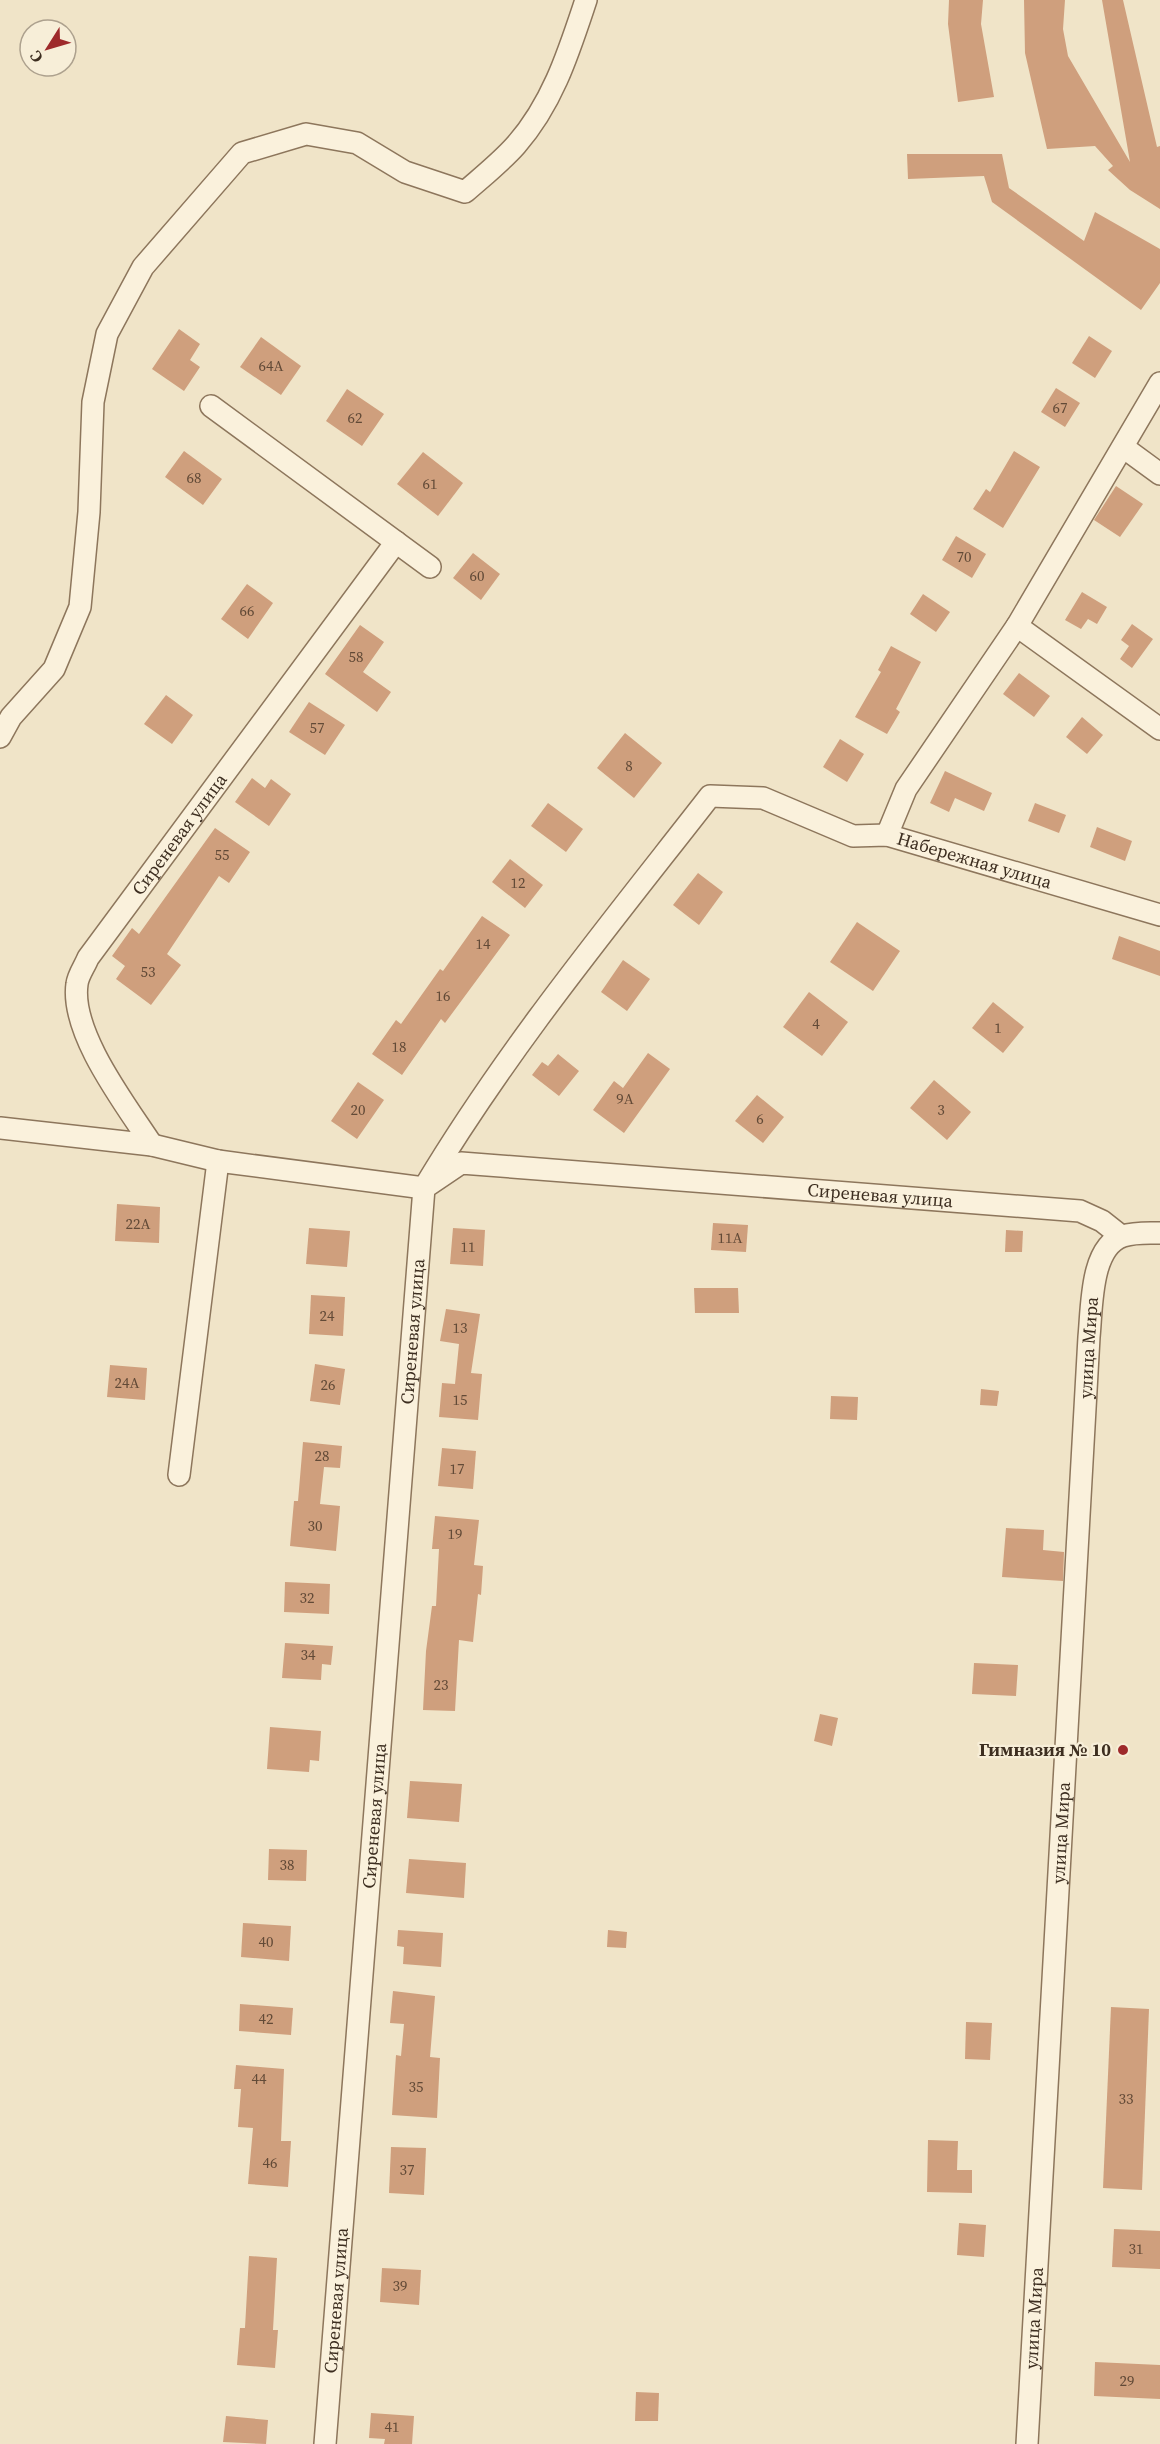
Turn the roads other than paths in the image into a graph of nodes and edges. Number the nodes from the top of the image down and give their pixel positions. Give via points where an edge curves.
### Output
1 (586, 0) edge
2 (1160, 383) edge
3 (211, 406) dead end
4 (1123, 447) junction
5 (1160, 474) edge
6 (396, 542) junction
7 (430, 567) dead end
8 (1017, 626) junction
9 (1160, 729) edge
10 (0, 737) edge
11 (887, 835) junction
12 (1160, 915) edge
13 (0, 1128) edge
14 (152, 1145) junction
15 (218, 1161) junction
16 (424, 1188) junction
17 (1160, 1233) edge
18 (1121, 1236) junction
19 (179, 1475) dead end
20 (325, 2444) edge
21 (1027, 2444) edge

1 - 10 street via 566,63 545,104 516,144 465,192 405,172 357,143 306,134 242,153 144,267 107,334 93,402 80,607 54,669 11,717
2 - 4 street, Набережная улица
3 - 6 street
4 - 5 street
4 - 8 street, Набережная улица
6 - 7 street
6 - 14 street, Сиреневая улица via 88,958 77,983 78,1007 90,1043
8 - 9 street
8 - 11 street, Набережная улица via 906,789
11 - 12 street, Набережная улица
11 - 16 street, Сиреневая улица via 853,836 763,798 710,796 563,987 450,1145
13 - 14 street
14 - 15 street
15 - 16 street
15 - 19 street
16 - 18 street, Сиреневая улица via 461,1163 1080,1211
16 - 20 street, Сиреневая улица
17 - 18 street
18 - 21 street, улица Мира via 1106,1246 1096,1272 1089,1337

